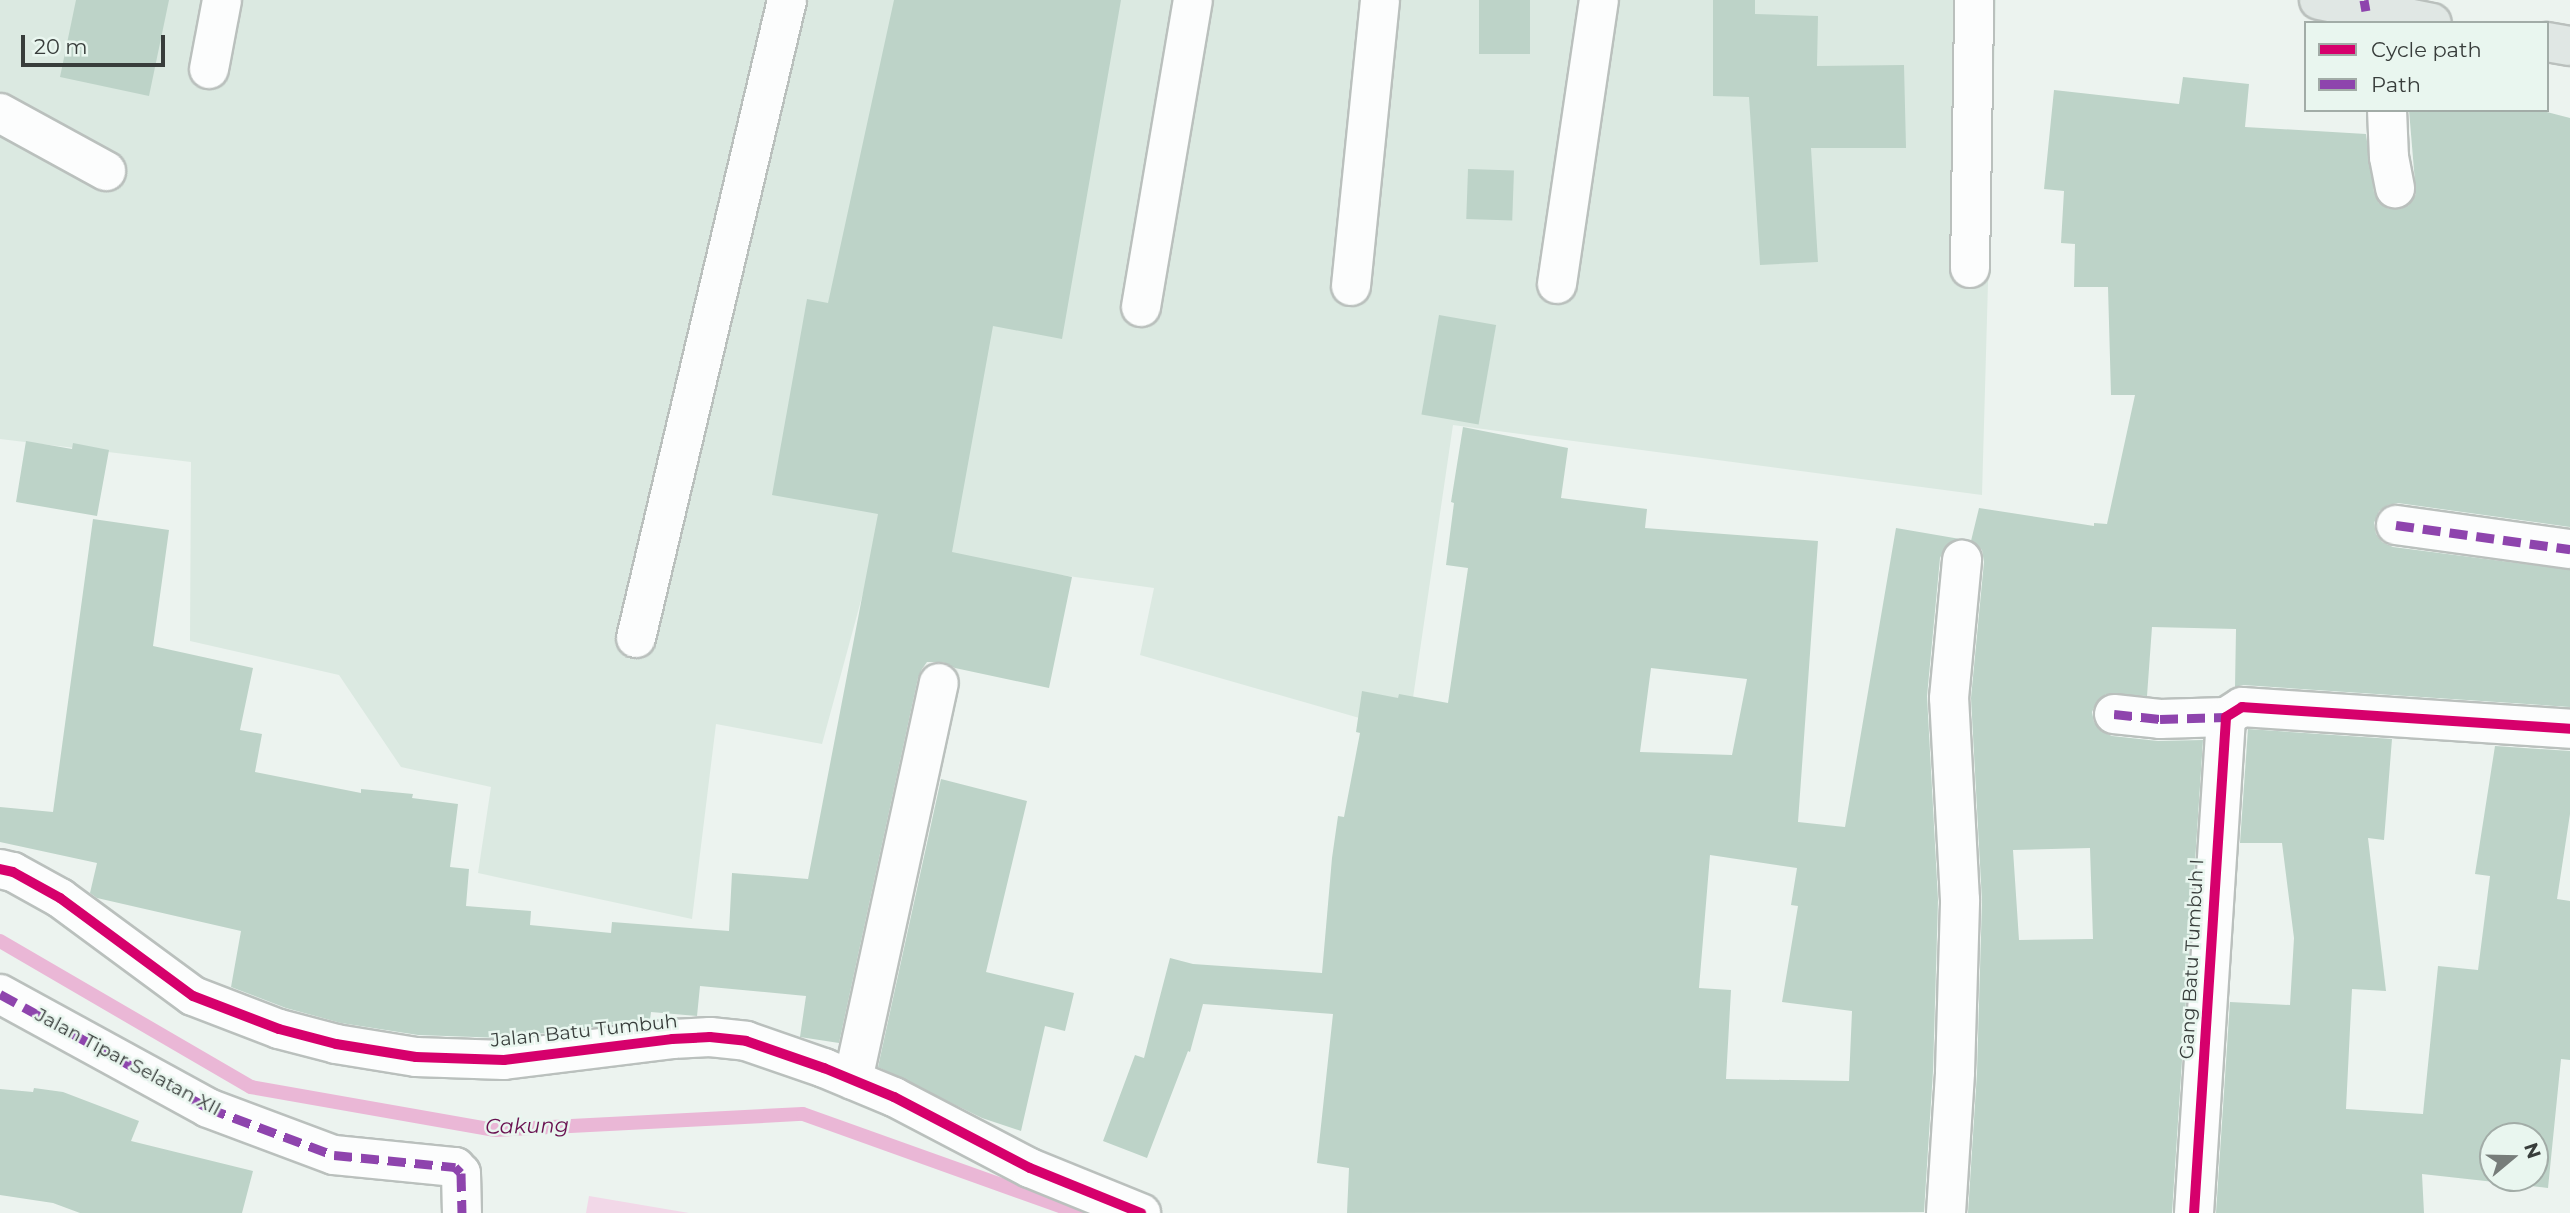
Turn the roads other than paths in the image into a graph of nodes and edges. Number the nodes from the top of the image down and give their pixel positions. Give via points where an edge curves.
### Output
1 (222, 0) edge
2 (787, 0) edge
3 (1193, 0) edge
4 (1380, 0) edge
5 (1599, 0) edge
6 (1974, 0) edge
7 (2319, 0) edge
8 (2390, 15) edge
9 (2549, 43) edge
10 (2570, 46) edge
11 (209, 69) dead end
12 (2387, 112) edge
13 (0, 113) edge
14 (106, 171) dead end
15 (2395, 188) dead end
16 (1970, 268) dead end
17 (1558, 284) dead end
18 (1351, 286) dead end
19 (1141, 307) dead end
20 (2396, 525) dead end
21 (2570, 550) edge
22 (1962, 560) dead end
23 (636, 638) dead end
24 (939, 683) dead end
25 (2230, 714) junction
26 (2114, 715) dead end
27 (2570, 729) edge
28 (0, 869) edge
29 (0, 994) edge
30 (853, 1080) junction
31 (462, 1213) edge
32 (1141, 1213) edge
33 (1946, 1213) edge
34 (2194, 1213) edge

1 - 11 street
2 - 23 street
3 - 19 street
4 - 18 street
5 - 17 street
6 - 16 street
7 - 8 main road
9 - 10 main road
12 - 15 street
13 - 14 street
20 - 21 street
22 - 33 street via 1949,698 1959,900
24 - 30 street
25 - 26 street via 2160,719
25 - 27 street via 2242,707
25 - 34 street, Gang Batu Tumbuh I
28 - 30 street, Jalan Batu Tumbuh via 60,898 193,996 279,1029 336,1044 416,1057 504,1060 710,1037 746,1041
29 - 31 street, Jalan Tipar Selatan XII via 208,1108 334,1155 455,1167 461,1173
30 - 32 street, Jalan Batu Tumbuh via 1030,1168

